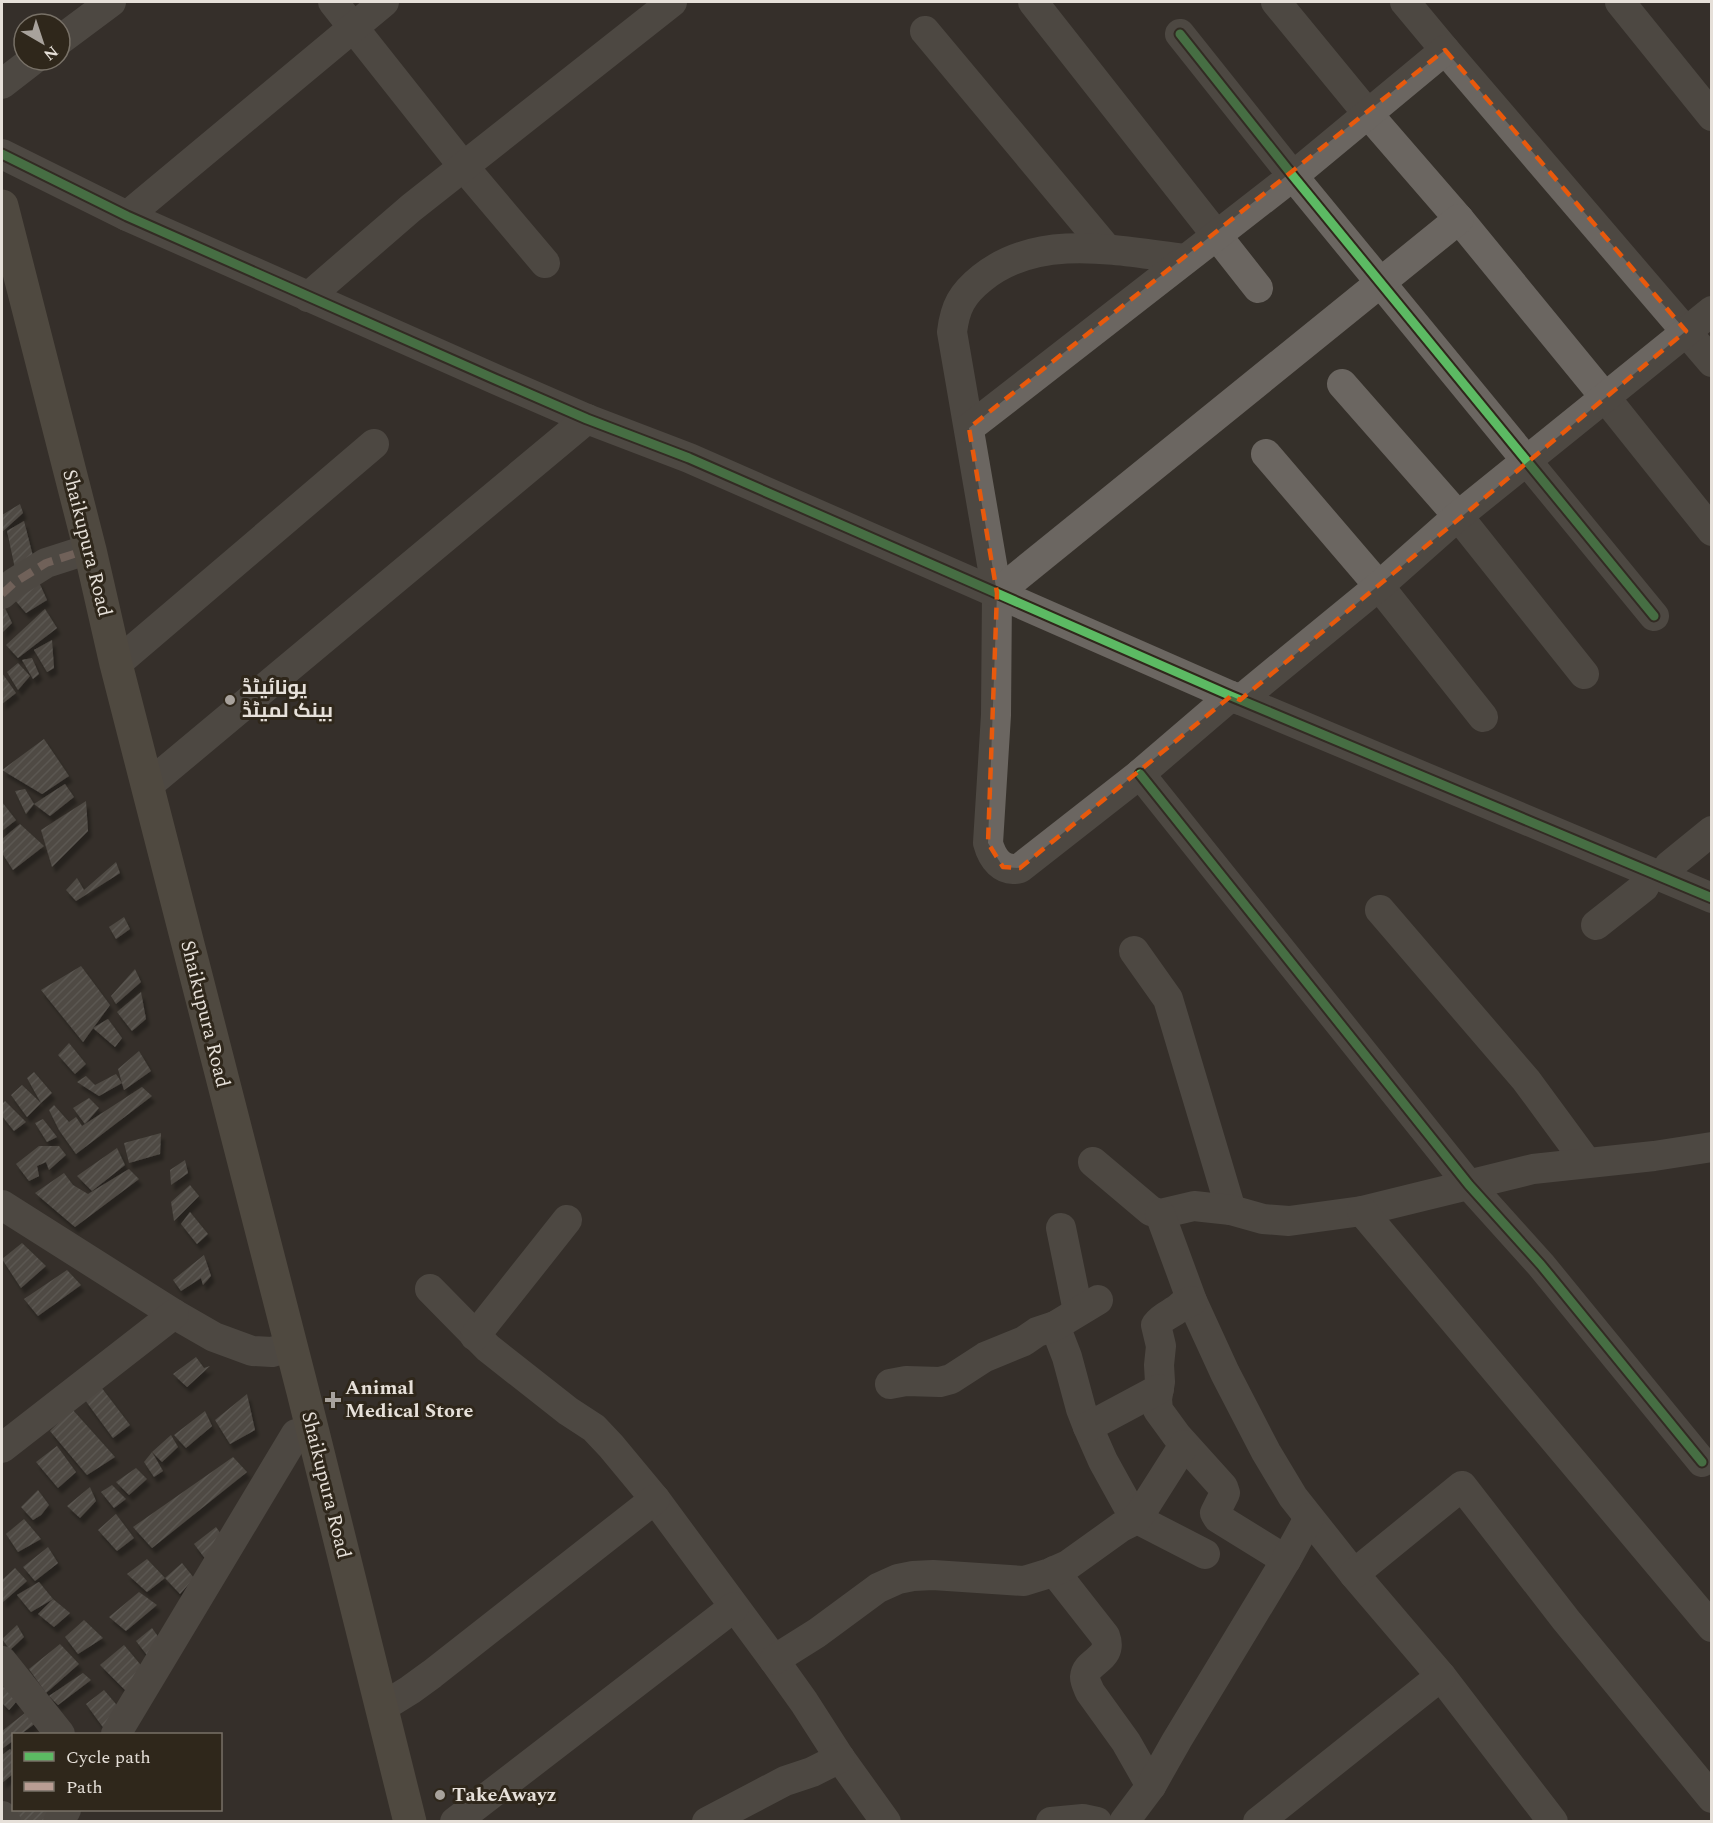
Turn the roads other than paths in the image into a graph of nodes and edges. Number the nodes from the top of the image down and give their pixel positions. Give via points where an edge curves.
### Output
1 (111, 2) edge
2 (333, 2) edge
3 (384, 2) edge
4 (672, 2) edge
5 (1033, 2) edge
6 (1276, 2) edge
7 (1405, 2) edge
8 (1620, 2) edge
9 (354, 26) junction
10 (72, 31) edge
11 (925, 31) dead end
12 (1180, 34) dead end
13 (1444, 50) junction
14 (18, 72) edge
15 (2, 84) edge
16 (1368, 114) junction
17 (1712, 116) edge
18 (2, 154) edge
19 (463, 166) junction
20 (1293, 176) junction
21 (2, 206) edge
22 (127, 216) junction
23 (1459, 219) junction
24 (1216, 234) junction
25 (1107, 249) junction
26 (1185, 259) junction
27 (545, 263) dead end
28 (2, 273) edge
29 (1381, 283) junction
30 (1258, 288) dead end
31 (308, 297) junction
32 (1712, 311) edge
33 (1686, 331) junction
34 (1712, 362) edge
35 (1342, 384) dead end
36 (1604, 396) junction
37 (587, 419) junction
38 (969, 429) junction
39 (374, 444) dead end
40 (1266, 454) dead end
41 (1527, 460) junction
42 (1458, 516) junction
43 (1712, 531) edge
44 (74, 554) junction
45 (1379, 586) junction
46 (997, 593) junction
47 (2, 594) edge
48 (1654, 616) dead end
49 (116, 664) junction
50 (1584, 674) dead end
51 (1235, 698) junction
52 (1483, 717) dead end
53 (1140, 774) junction
54 (147, 786) junction
55 (1712, 831) edge
56 (1657, 876) junction
57 (1712, 898) edge
58 (1380, 910) dead end
59 (1596, 925) dead end
60 (1134, 951) dead end
61 (1712, 1147) edge
62 (1093, 1162) dead end
63 (1587, 1163) junction
64 (1469, 1185) junction
65 (2, 1205) edge
66 (1231, 1210) junction
67 (1362, 1211) junction
68 (1160, 1215) junction
69 (567, 1220) dead end
70 (1061, 1228) dead end
71 (430, 1288) dead end
72 (1192, 1301) junction
73 (1077, 1312) junction
74 (174, 1314) junction
75 (475, 1336) junction
76 (281, 1350) junction
77 (890, 1384) dead end
78 (1159, 1389) junction
79 (1088, 1427) junction
80 (296, 1434) junction
81 (1185, 1445) junction
82 (2, 1448) edge
83 (1702, 1462) dead end
84 (655, 1499) junction
85 (1309, 1518) junction
86 (1137, 1519) junction
87 (1205, 1554) dead end
88 (1286, 1560) junction
89 (1054, 1571) junction
90 (1354, 1574) junction
91 (734, 1607) junction
92 (1712, 1627) edge
93 (774, 1660) junction
94 (2, 1661) edge
95 (1441, 1676) junction
96 (381, 1708) junction
97 (59, 1733) edge
98 (117, 1733) edge
99 (840, 1758) junction
100 (1151, 1786) junction
101 (1712, 1797) edge
102 (2, 1816) edge
103 (1550, 1820) edge
104 (6, 1821) edge
105 (392, 1821) edge
106 (410, 1821) edge
107 (455, 1821) edge
108 (707, 1821) edge
109 (886, 1821) edge
110 (1051, 1821) edge
111 (1097, 1821) edge
112 (1124, 1821) edge
113 (1258, 1821) edge

1 - 10 street
2 - 9 street
3 - 9 street
4 - 19 street
5 - 24 street
6 - 16 street
7 - 13 street
8 - 17 street
9 - 19 street
9 - 22 street
11 - 25 street
12 - 20 street
13 - 16 street
13 - 33 street
14 - 15 street
16 - 20 street
16 - 23 street
18 - 22 street
19 - 27 street
19 - 31 street
20 - 24 street
20 - 29 street
21 - 49 main road, Shaikupura Road
22 - 31 street
23 - 29 street
23 - 36 street
24 - 26 street
24 - 30 street
25 - 26 street
25 - 38 street via 1029,253 992,270 971,286 955,311 952,332
26 - 38 street
28 - 44 main road, Shaikupura Road
29 - 41 street
29 - 46 street
31 - 37 street
32 - 33 street
33 - 34 street
33 - 36 street
35 - 42 street
36 - 41 street
36 - 43 street
37 - 46 street via 689,459
37 - 54 street
38 - 46 street
39 - 49 street
40 - 45 street
41 - 42 street
41 - 48 street
42 - 45 street
42 - 50 street
44 - 47 street via 46,563
44 - 76 main road, Shaikupura Road via 103,679
45 - 51 street
45 - 52 street
46 - 51 street
46 - 53 street via 996,715 988,843 997,861 1003,867 1020,868
49 - 54 main road, Shaikupura Road
51 - 53 street
51 - 56 street
53 - 64 street
54 - 76 main road, Shaikupura Road
55 - 56 street
56 - 57 street
56 - 59 street
58 - 63 street via 1526,1080
60 - 66 street via 1168,999
61 - 63 street
62 - 68 street
63 - 64 street via 1533,1169
64 - 67 street
64 - 83 street via 1540,1264
65 - 74 street
66 - 67 street via 1289,1221
66 - 68 street via 1194,1206
67 - 92 street
68 - 72 street
69 - 75 street
70 - 73 street
71 - 75 street
72 - 78 street via 1156,1325 1161,1346
72 - 85 street via 1266,1452
73 - 77 street via 985,1357 951,1379
73 - 79 street via 1066,1357
74 - 76 street via 231,1344 252,1351
74 - 82 street
75 - 84 street via 594,1428
76 - 80 main road, Shaikupura Road
76 - 96 main road, Shaikupura Road
78 - 79 street
78 - 81 street via 1158,1410
79 - 86 street
80 - 98 street
80 - 105 main road, Shaikupura Road
81 - 86 street
81 - 88 street via 1223,1487 1215,1513 1218,1518
84 - 91 street
84 - 96 street via 432,1674
85 - 88 street
85 - 90 street
86 - 87 street
86 - 89 street
88 - 100 street
89 - 93 street via 1024,1581 933,1575 898,1579 878,1588
89 - 100 street via 1108,1642 1102,1657 1087,1670 1086,1682
90 - 95 street
90 - 101 street via 1462,1486
91 - 93 street
91 - 107 street
93 - 99 street
94 - 97 street
95 - 103 street
95 - 113 street
96 - 106 main road, Shaikupura Road
99 - 108 street
99 - 109 street
100 - 112 street
102 - 104 street
110 - 111 street

